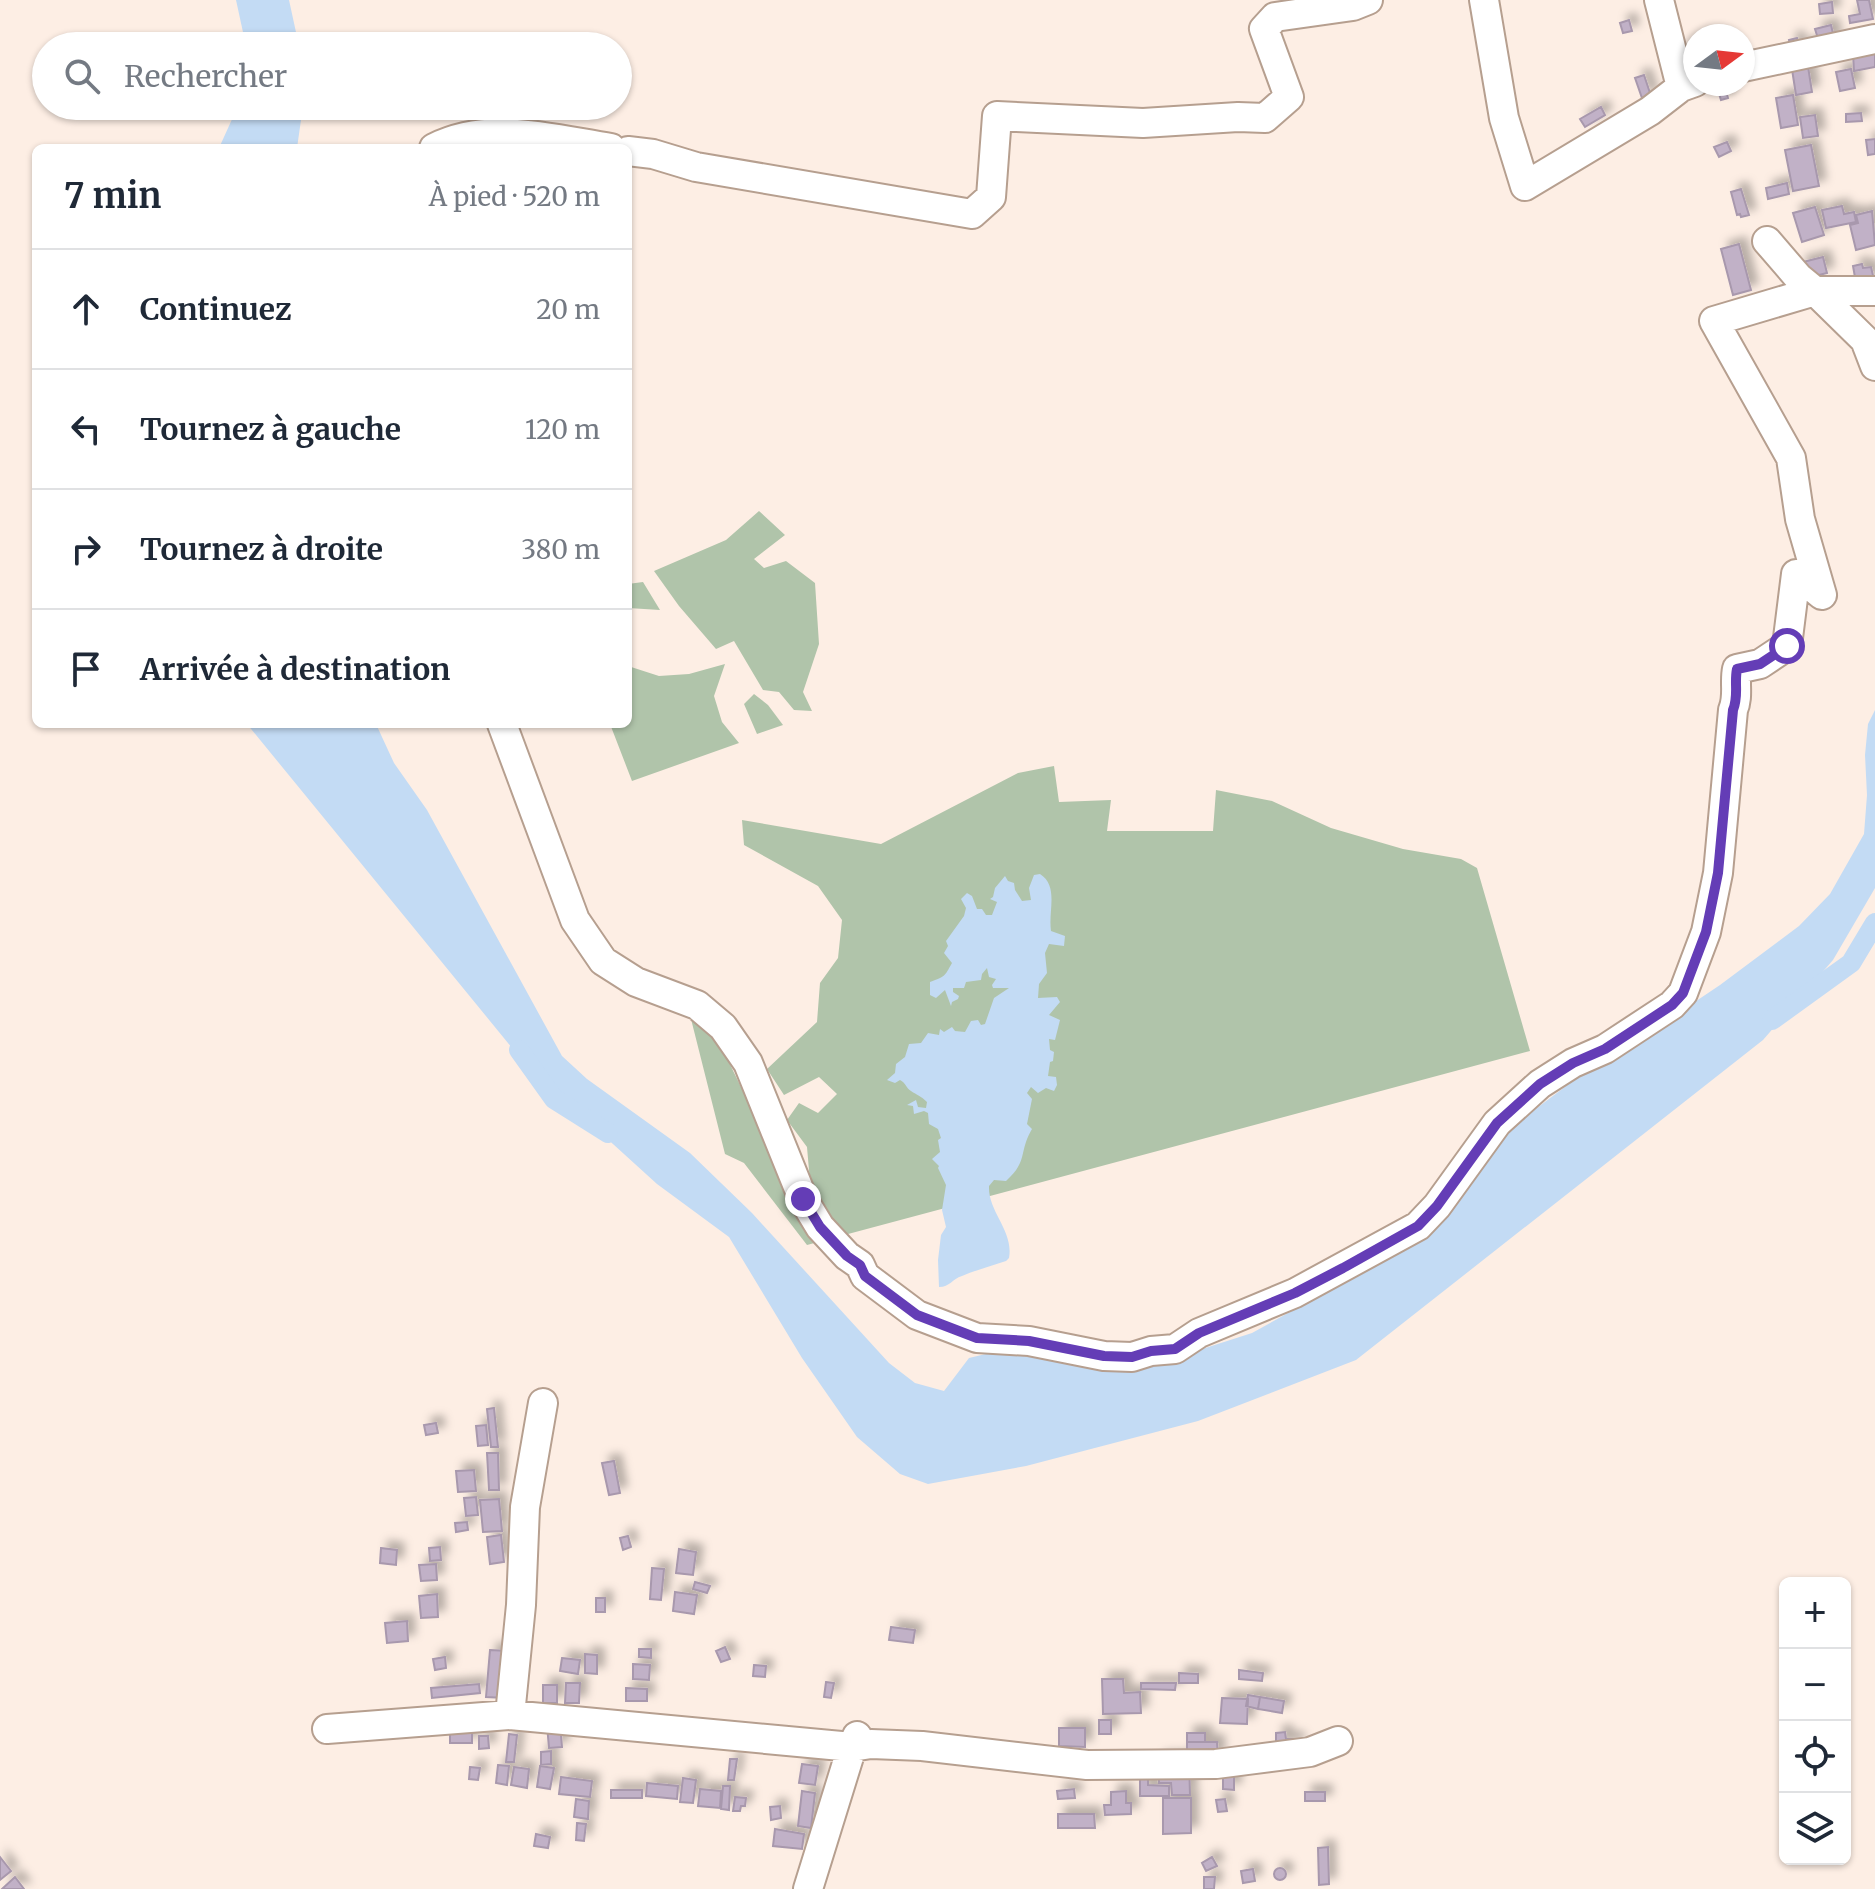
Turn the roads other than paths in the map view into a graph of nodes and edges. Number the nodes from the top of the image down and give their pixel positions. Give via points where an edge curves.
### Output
1 (1368, 0) edge
2 (1484, 0) edge
3 (1659, 0) edge
4 (1875, 39) edge
5 (1755, 64) edge
6 (1683, 70) edge
7 (1683, 88) edge
8 (443, 144) edge
9 (582, 144) edge
10 (632, 151) edge
11 (1767, 241) dead end
12 (1815, 291) junction
13 (1875, 291) edge
14 (1875, 366) edge
15 (503, 728) edge
16 (543, 1403) dead end
17 (510, 1715) junction
18 (327, 1729) dead end
19 (855, 1741) junction
20 (1338, 1741) dead end
21 (808, 1889) edge

1 - 10 street via 1275,17 1264,29 1289,97 1265,118 1143,123 997,116 991,197 972,214
2 - 7 street via 1504,118 1525,186
3 - 6 street
4 - 5 street
8 - 9 street via 497,132
11 - 12 street
12 - 13 street
12 - 14 street via 1865,340
12 - 15 street via 1714,321 1791,458 1800,519 1822,595 1796,574 1787,646 1760,664 1737,669 1718,873 1706,932 1683,993 1616,1042 1540,1084 1497,1123 1418,1226 1295,1293 1199,1333 1175,1349 1104,1356 1029,1341 977,1338 917,1315 865,1276 820,1227 803,1199 748,1063 723,1027 697,1005 636,982 603,961 575,920
16 - 17 street via 525,1507
17 - 18 street
17 - 19 street
19 - 20 street via 1087,1765 1202,1764 1310,1752
19 - 21 street

